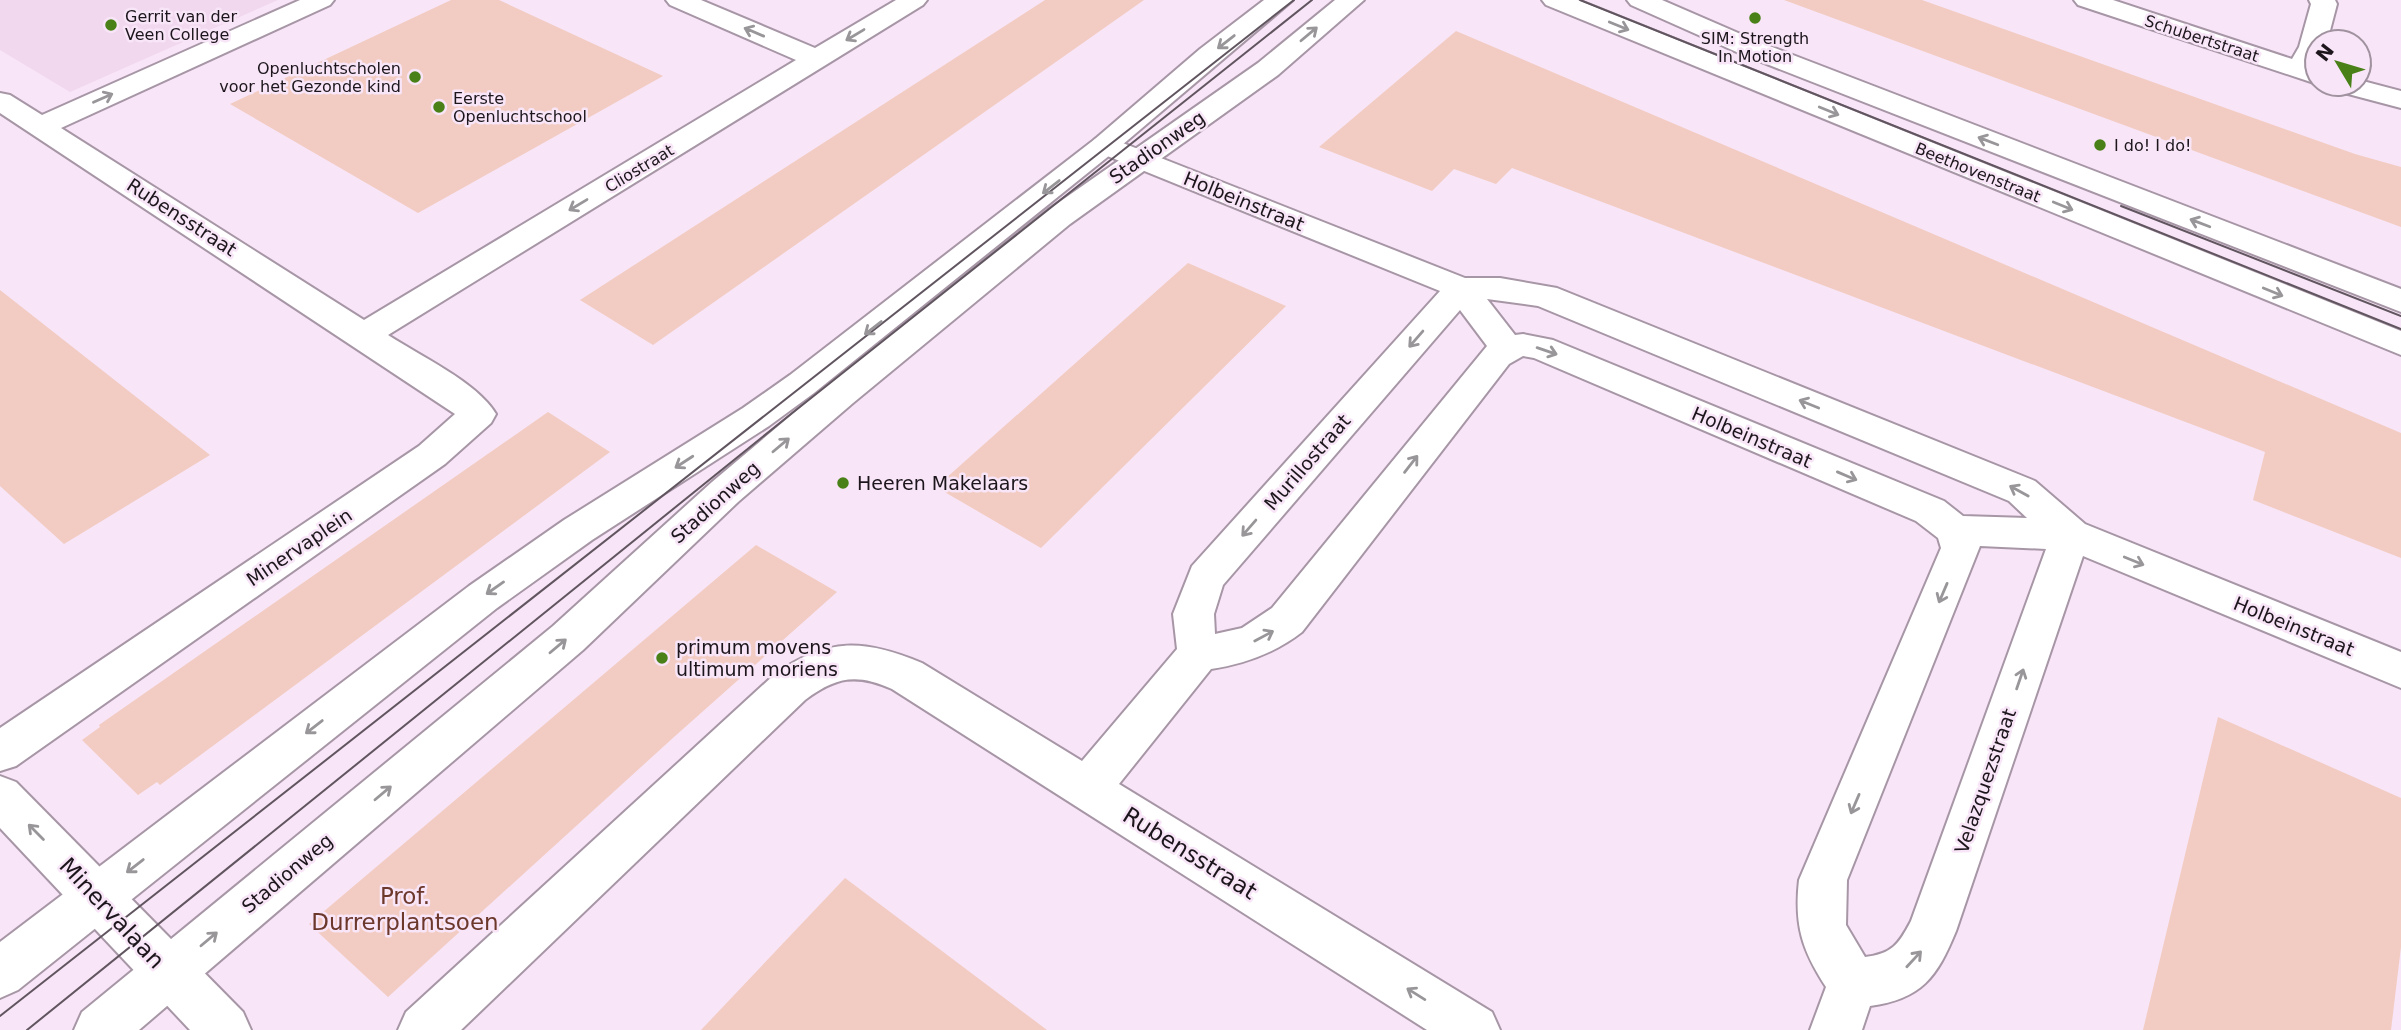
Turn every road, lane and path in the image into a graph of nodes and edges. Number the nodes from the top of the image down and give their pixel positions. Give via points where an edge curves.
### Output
1 (321, 0) edge
2 (679, 0) edge
3 (914, 0) edge
4 (1280, 0) edge
5 (1351, 0) edge
6 (1555, 0) edge
7 (1640, 0) edge
8 (2087, 0) edge
9 (2322, 0) edge
10 (2317, 28) edge
11 (817, 59) junction
12 (2303, 71) edge
13 (2373, 92) edge
14 (2401, 100) edge
15 (0, 101) edge
16 (41, 127) junction
17 (1122, 152) junction
18 (1461, 288) junction
19 (2401, 301) edge
20 (364, 334) junction
21 (2401, 344) edge
22 (1507, 349) junction
23 (1954, 530) junction
24 (2071, 535) junction
25 (1199, 653) junction
26 (2401, 670) edge
27 (0, 752) edge
28 (1087, 789) junction
29 (0, 796) edge
30 (97, 896) junction
31 (0, 972) edge
32 (167, 973) junction
33 (1853, 983) junction
34 (100, 1030) edge
35 (225, 1030) edge
36 (424, 1030) edge
37 (1474, 1030) edge
38 (1836, 1030) edge

16 -> 1 street
11 -> 2 street
3 -> 11 street, Cliostraat
4 -> 17 street, Stadionweg via 1210,55
17 -> 5 street, Stadionweg via 1268,69
6 -> 21 street, Beethovenstraat
19 -> 7 street, Beethovenstraat via 1749,48
8 - 12 street, Schubertstraat
9 - 10 street
11 -> 20 street, Cliostraat
13 - 14 street
15 - 16 street, Rubensstraat
16 - 20 street, Rubensstraat
17 - 18 street, Holbeinstraat
17 -> 30 street, Stadionweg via 802,384 483,597
32 -> 17 street, Stadionweg via 568,638 725,492 840,394 1059,217
18 - 22 street
24 -> 18 street, Holbeinstraat via 2022,491 1545,296
18 -> 25 street, Murillostraat via 1206,577 1191,629
20 - 27 street, Minervaplein via 478,414 432,456
22 -> 23 street, Holbeinstraat via 1523,345 1541,348 1930,511
25 -> 22 street via 1232,650 1268,636 1287,620
23 - 24 street, Holbeinstraat
23 -> 33 street via 1961,548 1823,880 1819,909 1824,941
24 -> 26 street, Holbeinstraat
33 -> 24 street, Velazquezstraat via 1893,978 1918,958 1932,931
25 - 28 street
28 - 36 street, Rubensstraat via 883,664 859,659 826,664 805,675
37 -> 28 street, Rubensstraat
30 -> 29 street, Minervalaan
30 - 31 street, Stadionweg
30 - 32 street, Minervalaan
32 - 34 street, Stadionweg
32 - 35 street, Minervalaan
33 - 38 street

